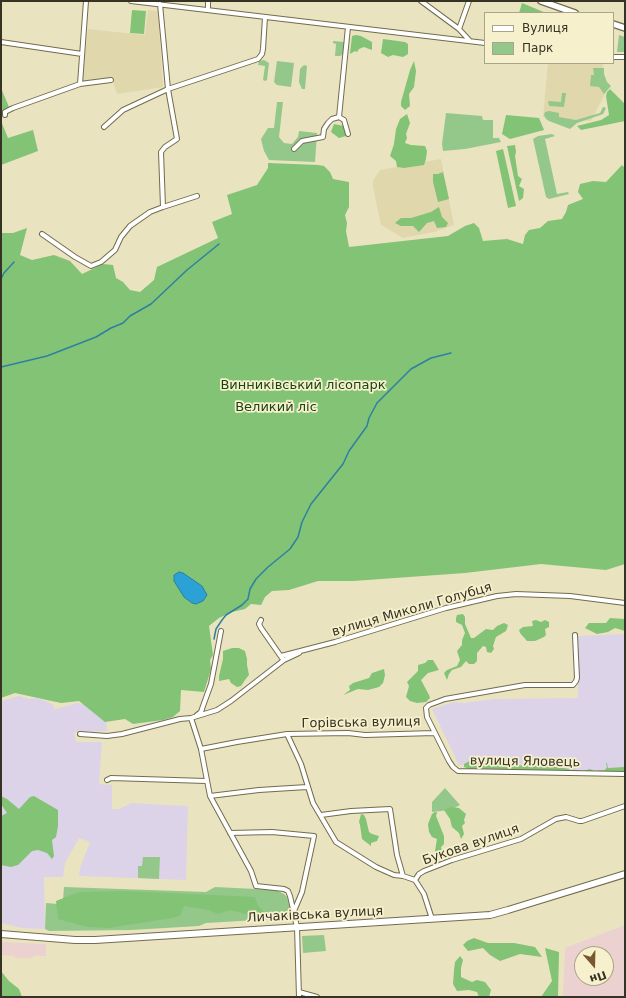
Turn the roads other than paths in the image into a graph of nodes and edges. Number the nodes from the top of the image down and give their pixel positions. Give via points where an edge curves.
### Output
1 (86, 1) edge
2 (131, 1) edge
3 (208, 1) edge
4 (421, 1) edge
5 (469, 1) edge
6 (541, 1) edge
7 (160, 4) junction
8 (208, 10) junction
9 (572, 12) edge
10 (265, 17) junction
11 (614, 24) edge
12 (348, 27) junction
13 (625, 28) edge
14 (459, 29) junction
15 (1, 42) edge
16 (470, 42) junction
17 (484, 43) edge
18 (82, 54) junction
19 (614, 57) edge
20 (625, 57) edge
21 (111, 80) dead end
22 (80, 84) junction
23 (168, 89) junction
24 (5, 115) dead end
25 (339, 118) junction
26 (104, 127) dead end
27 (348, 134) dead end
28 (294, 149) dead end
29 (197, 196) dead end
30 (162, 207) junction
31 (42, 234) dead end
32 (625, 604) edge
33 (261, 620) dead end
34 (221, 631) dead end
35 (575, 635) dead end
36 (282, 658) junction
37 (191, 718) junction
38 (434, 733) junction
39 (80, 734) dead end
40 (287, 734) junction
41 (200, 749) junction
42 (625, 774) edge
43 (108, 780) dead end
44 (206, 781) junction
45 (308, 787) junction
46 (210, 796) junction
47 (625, 806) edge
48 (321, 815) junction
49 (230, 833) junction
50 (625, 874) edge
51 (403, 876) junction
52 (416, 880) junction
53 (294, 911) junction
54 (432, 920) junction
55 (297, 927) junction
56 (1, 934) edge
57 (299, 995) edge
58 (317, 997) edge

1 - 18 street
2 - 7 street
3 - 8 street
4 - 14 street
5 - 14 street
6 - 9 main road
7 - 8 street
7 - 23 street
8 - 10 street
10 - 12 street
10 - 23 street via 263,49 258,59
11 - 13 main road
12 - 16 street
12 - 25 street
14 - 16 street
15 - 18 street
16 - 17 street
18 - 22 street
19 - 20 street
21 - 22 street
22 - 24 street via 13,108 5,112
23 - 26 street via 123,110
23 - 30 street via 177,139 160,152
25 - 27 street via 344,120
25 - 28 street via 328,124 323,137 302,140
29 - 30 street
30 - 31 street via 130,226 115,250 101,262 91,266
32 - 36 street, вулиця Миколи Голубця via 570,596 497,596 446,608
33 - 36 street via 261,628
34 - 37 street via 214,673 201,712
35 - 38 street, вулиця Яловець via 575,683 525,685 473,693 433,703 426,708 426,712
36 - 37 street, вулиця Миколи Голубця via 223,707
37 - 39 street, вулиця Миколи Голубця via 122,734
37 - 41 street
38 - 40 street, Горівська вулиця
38 - 42 street, вулиця Яловець via 449,762 458,771
40 - 41 street, Горівська вулиця
40 - 45 street, Букова вулиця
41 - 44 street
43 - 44 street via 111,778
44 - 46 street
45 - 46 street
45 - 48 street, Букова вулиця via 313,803
46 - 49 street
47 - 52 street, Букова вулиця via 582,821 566,817 556,819 521,839 424,871
48 - 51 street, Букова вулиця via 338,844 376,867
48 - 51 street via 390,809
49 - 53 street via 256,886 286,890
49 - 53 street via 272,832 315,837 302,892
50 - 54 main road, Личаківська вулиця via 490,914
51 - 52 street, Букова вулиця
52 - 54 street, Букова вулиця via 424,894
53 - 55 street
54 - 55 main road, Личаківська вулиця
55 - 56 main road, Личаківська вулиця via 95,940
55 - 57 street
57 - 58 street

